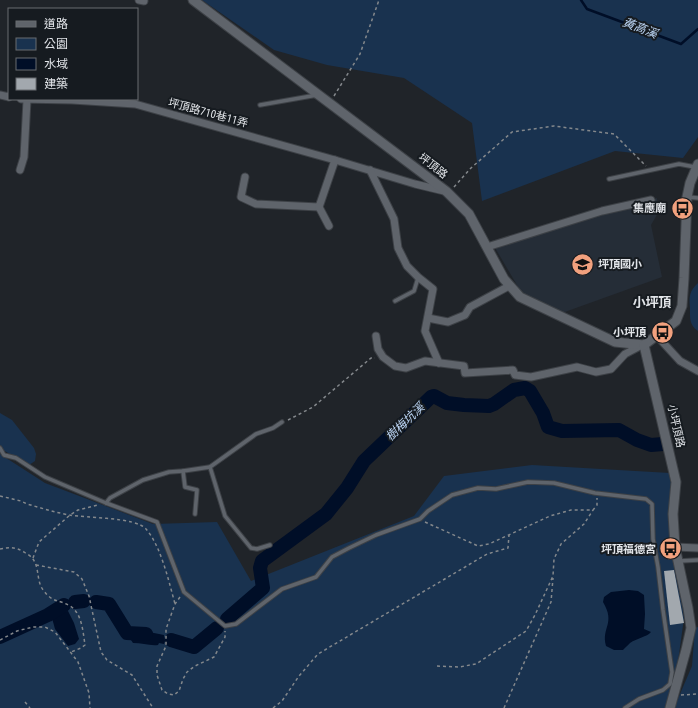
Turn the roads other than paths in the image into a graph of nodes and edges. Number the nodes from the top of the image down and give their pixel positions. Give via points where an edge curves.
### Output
1 (193, 0) edge
2 (320, 95) junction
3 (24, 100) edge
4 (85, 100) edge
5 (260, 105) dead end
6 (335, 160) junction
7 (697, 166) edge
8 (20, 170) dead end
9 (370, 170) junction
10 (426, 176) junction
11 (245, 177) dead end
12 (609, 179) dead end
13 (415, 184) junction
14 (447, 193) junction
15 (687, 197) junction
16 (698, 198) edge
17 (651, 200) dead end
18 (319, 207) junction
19 (329, 226) dead end
20 (487, 248) junction
21 (418, 277) junction
22 (509, 286) junction
23 (395, 301) dead end
24 (428, 318) junction
25 (376, 336) dead end
26 (657, 336) junction
27 (644, 345) junction
28 (439, 363) junction
29 (698, 371) edge
30 (282, 422) road end
31 (0, 448) edge
32 (210, 467) junction
33 (183, 471) junction
34 (106, 503) junction
35 (195, 514) dead end
36 (270, 545) dead end
37 (675, 547) junction
38 (698, 548) edge
39 (698, 560) edge
40 (678, 561) junction
41 (625, 708) edge
42 (670, 708) edge

1 - 2 street, 坪頂路
2 - 5 lane
2 - 10 street, 坪頂路
3 - 8 street, 坪頂路710巷11弄 via 24,157
4 - 6 street, 坪頂路710巷11弄 via 135,104
6 - 9 street, 坪頂路710巷11弄
6 - 18 street
7 - 12 lane via 679,164
7 - 15 street
9 - 13 street, 坪頂路710巷11弄
9 - 21 street via 394,219 398,248 407,266
10 - 13 street
10 - 14 street, 坪頂路
11 - 18 street via 241,197 251,202
13 - 14 street, 坪頂路710巷11弄
14 - 20 street, 坪頂路 via 469,214
15 - 16 lane
15 - 26 street via 682,306 676,321
17 - 20 street via 602,211
18 - 19 street
20 - 22 street, 坪頂路
21 - 23 lane via 414,291
21 - 24 street via 432,289
22 - 24 street via 470,307 465,315 448,322
22 - 27 street, 坪頂路 via 520,297 615,342
24 - 28 street via 425,332
25 - 28 street via 378,349 383,357 395,366 406,368 425,361
26 - 27 street
26 - 29 street via 680,361
27 - 28 street via 625,354 611,369 596,372 577,368 531,377 515,375 513,370 465,373 464,366
27 - 37 street, 小坪頂路 via 676,482 673,514
30 - 32 lane via 256,434
31 - 34 lane via 4,455 16,458 45,477
32 - 33 lane
32 - 36 lane via 225,516 251,548
33 - 34 lane via 169,472 143,480 110,498
33 - 35 lane via 185,487 197,490
34 - 41 lane via 157,522 184,592 225,626 236,624 282,590 316,577 332,557 376,535 420,519 428,510 452,495 478,488 496,489 528,482 554,483 595,493 646,499 652,504 653,539 672,672 670,684 663,690 639,699
37 - 38 street
37 - 40 street, 小坪頂路
39 - 40 lane
40 - 42 street, 小坪頂路 via 690,628

